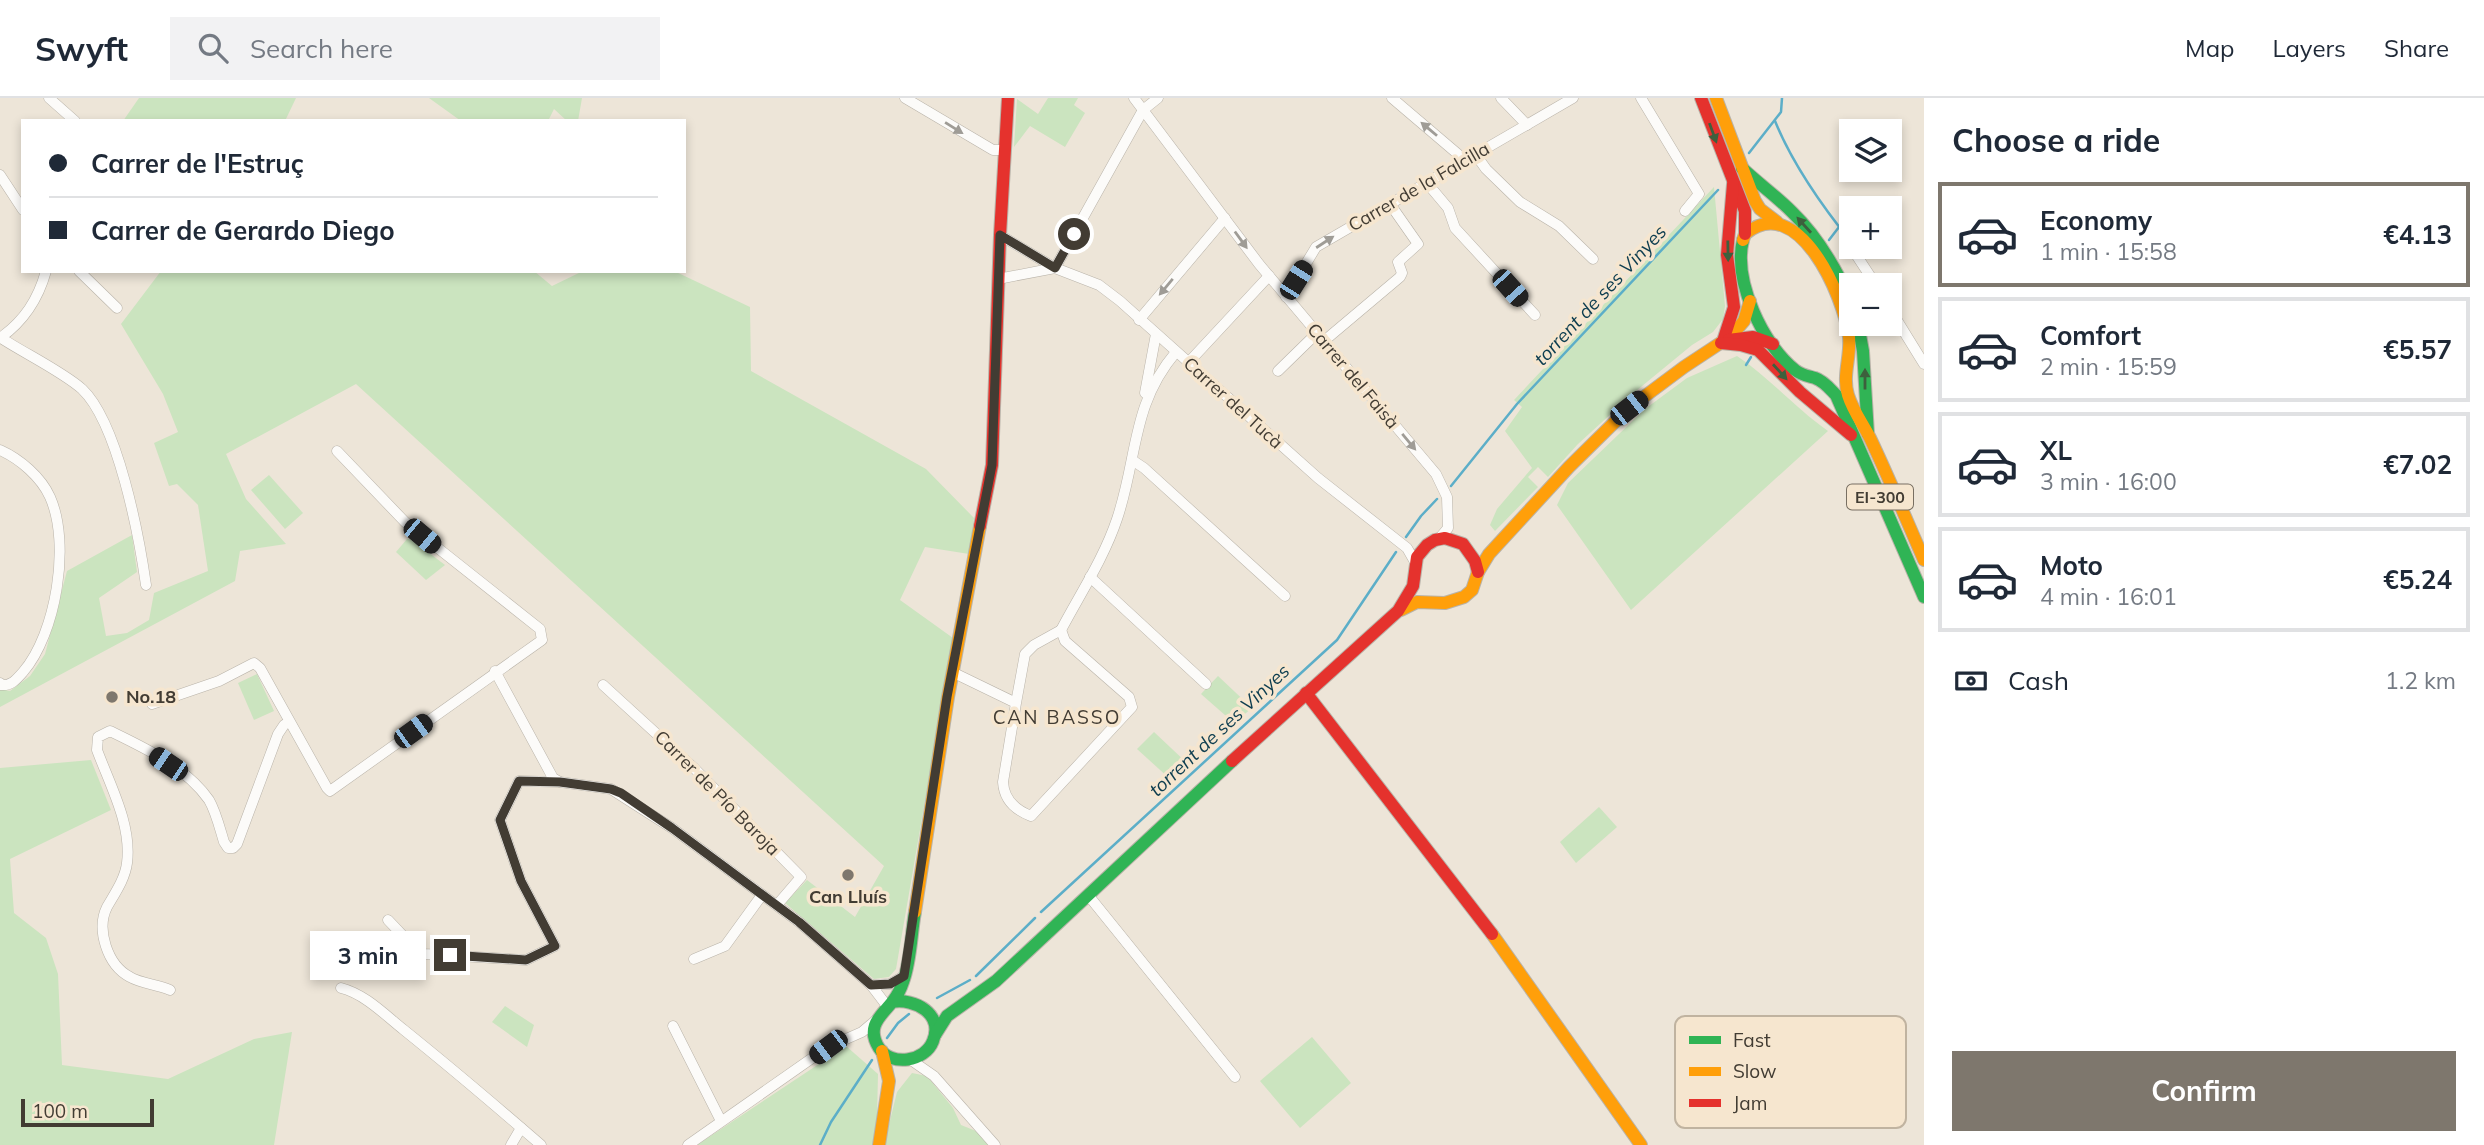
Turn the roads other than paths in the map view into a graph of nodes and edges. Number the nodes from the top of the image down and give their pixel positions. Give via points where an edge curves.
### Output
1 (49, 98) edge
2 (905, 98) edge
3 (1008, 98) edge
4 (1134, 98) edge
5 (1158, 98) edge
6 (1392, 98) edge
7 (1501, 98) edge
8 (1573, 98) edge
9 (1640, 98) edge
10 (1701, 98) edge
11 (1716, 98) edge
12 (1143, 110) junction
13 (73, 119) edge
14 (1527, 125) junction
15 (1005, 150) junction
16 (1471, 158) junction
17 (1742, 168) junction
18 (0, 175) edge
19 (1427, 183) junction
20 (1733, 184) junction
21 (1390, 204) junction
22 (21, 207) edge
23 (1685, 211) dead end
24 (1225, 218) junction
25 (1777, 222) junction
26 (1745, 233) junction
27 (1000, 235) junction
28 (1593, 258) dead end
29 (1055, 268) junction
30 (45, 273) edge
31 (81, 273) edge
32 (1269, 276) junction
33 (1839, 276) edge
34 (998, 279) junction
35 (1286, 297) junction
36 (1750, 301) junction
37 (117, 308) dead end
38 (1535, 315) dead end
39 (1139, 320) junction
40 (1902, 328) edge
41 (1156, 334) junction
42 (1860, 336) edge
43 (1320, 337) junction
44 (1, 338) edge
45 (1721, 343) junction
46 (1773, 344) junction
47 (1176, 352) junction
48 (1188, 363) junction
49 (1845, 364) junction
50 (1924, 364) edge
51 (1278, 371) dead end
52 (1816, 379) junction
53 (1143, 405) junction
54 (1868, 434) junction
55 (1856, 440) junction
56 (0, 450) edge
57 (337, 451) dead end
58 (1132, 460) junction
59 (1448, 528) junction
60 (1438, 540) junction
61 (1464, 544) junction
62 (1497, 545) junction
63 (1425, 547) junction
64 (1408, 548) junction
65 (1924, 560) edge
66 (1415, 562) junction
67 (1478, 572) junction
68 (1415, 577) junction
69 (1090, 578) junction
70 (146, 585) dead end
71 (1285, 596) dead end
72 (1924, 597) edge
73 (1435, 601) junction
74 (1398, 611) junction
75 (1061, 630) junction
76 (495, 671) junction
77 (952, 673) junction
78 (0, 683) edge
79 (1206, 684) dead end
80 (603, 685) dead end
81 (1307, 693) junction
82 (1016, 703) junction
83 (152, 704) dead end
84 (289, 722) junction
85 (560, 782) junction
86 (762, 895) junction
87 (1088, 895) junction
88 (777, 905) junction
89 (388, 920) dead end
90 (694, 960) dead end
91 (904, 978) junction
92 (871, 985) junction
93 (341, 988) dead end
94 (170, 990) dead end
95 (889, 1004) junction
96 (922, 1005) junction
97 (955, 1010) junction
98 (875, 1021) junction
99 (673, 1026) dead end
100 (855, 1035) junction
101 (934, 1035) junction
102 (880, 1048) junction
103 (929, 1048) junction
104 (910, 1060) junction
105 (934, 1076) junction
106 (1235, 1077) dead end
107 (889, 1081) junction
108 (721, 1121) junction
109 (521, 1128) junction
110 (511, 1145) edge
111 (541, 1145) edge
112 (688, 1145) edge
113 (878, 1145) edge
114 (995, 1145) edge
115 (1641, 1145) edge

1 - 13 street
2 -> 15 street via 993,150
3 - 15 main road
4 - 12 street, Carrer del Faisà
5 - 12 street
16 -> 6 street
7 - 14 street
8 - 14 street, Carrer de la Falcilla
9 - 23 street via 1699,194
10 -> 20 main road, EI-300
11 - 17 main road, EI-300
12 - 24 street, Carrer del Faisà
12 - 29 street
14 - 16 street, Carrer de la Falcilla
15 - 27 main road
16 - 19 street, Carrer de la Falcilla
16 - 28 street
17 - 25 main road, EI-300 via 1760,209
33 -> 17 main road, EI-300 via 1818,240 1792,211
18 - 22 street
19 - 21 street, Carrer de la Falcilla
19 - 38 street via 1448,208 1455,228
20 - 26 main road, EI-300 via 1745,211
20 -> 45 main road via 1727,240 1734,307
35 -> 21 street, Carrer de la Falcilla via 1316,247
21 - 43 street via 1418,244 1398,262 1400,277
24 -> 32 street, Carrer del Faisà
24 -> 39 street
25 - 26 main road
25 - 49 main road, EI-300 via 1802,240 1830,281 1847,329
26 - 36 main road, EI-300 via 1739,254
27 - 29 street, Carrer del Tucà
27 - 34 main road
29 - 34 street
29 - 39 street, Carrer del Tucà via 1099,285
30 - 44 street via 31,309
31 - 37 street
32 - 35 street, Carrer del Faisà
32 - 48 street
34 - 77 main road via 992,465
35 - 43 street, Carrer del Faisà
36 - 45 main road via 1744,321
36 - 46 main road, EI-300
39 - 41 street, Carrer del Tucà
40 - 50 street
41 - 47 street, Carrer del Tucà
41 - 53 street
54 -> 42 main road, EI-300
43 - 51 street
43 -> 59 street, Carrer del Faisà via 1436,474 1447,498
44 - 70 street via 80,387 97,408 133,510
45 - 46 main road via 1744,337
45 -> 55 main road via 1758,350
45 - 62 main road via 1629,408
46 - 52 main road, EI-300 via 1793,369
47 - 48 street, Carrer del Tucà
47 - 53 street
48 - 64 street, Carrer del Tucà via 1318,478
49 - 52 main road
49 - 54 main road, EI-300 via 1848,395
52 - 55 main road, EI-300 via 1836,395
53 - 58 street
54 - 65 main road, EI-300
55 - 72 main road, EI-300
56 - 78 street via 24,465 50,497 57,517 60,564 49,623 39,648 15,681 7,686
57 - 76 street via 405,522 540,629 542,640
58 - 69 street via 1116,523
58 - 71 street
59 - 60 street
59 - 61 street
60 - 61 main road
60 - 63 main road
61 - 62 main road
61 - 67 main road via 1474,554
62 - 67 main road
63 - 64 street
63 - 66 main road
64 - 66 street, Carrer del Tucà
66 - 68 main road
67 - 73 main road via 1464,597
68 - 73 main road via 1426,596
68 - 74 main road
69 - 75 street
69 - 79 street
73 - 74 main road via 1417,602
74 - 81 main road
75 - 82 street via 1025,654
75 - 82 street via 1066,641 1129,697 1132,707 1031,816 1004,795
76 - 84 street via 330,790
76 - 85 street via 548,771
77 - 82 street
77 - 91 main road
80 - 88 street, Carrer de Pío Baroja via 694,768 801,877
81 - 87 main road
81 - 115 main road via 1490,931
83 - 84 street via 219,681 254,663
84 - 94 street via 278,734 233,848 228,848 210,802 190,779 110,731 98,737 97,750 128,835 127,865 106,908 104,941 127,976
85 - 86 street via 621,793
85 - 89 street via 519,781 500,820 521,881 555,946 526,960 424,954
86 - 88 street
86 - 90 street via 725,946
87 - 97 main road via 996,981
87 - 106 street
88 - 92 street
91 - 92 street
91 - 95 main road
91 - 96 main road
92 - 95 street
93 - 109 street via 367,1001
95 - 96 main road via 905,1000
95 - 98 main road
96 - 97 main road
96 - 101 main road via 933,1020
97 - 101 main road
98 - 100 street
98 - 102 main road
99 - 108 street
100 - 102 street
100 - 108 street via 828,1047
101 - 103 main road
102 - 104 main road via 897,1060
102 - 107 main road
103 - 104 main road
103 - 105 street
104 - 105 street
104 - 107 main road
105 - 114 street
107 - 113 main road
108 - 112 street
109 - 110 street
109 - 111 street

